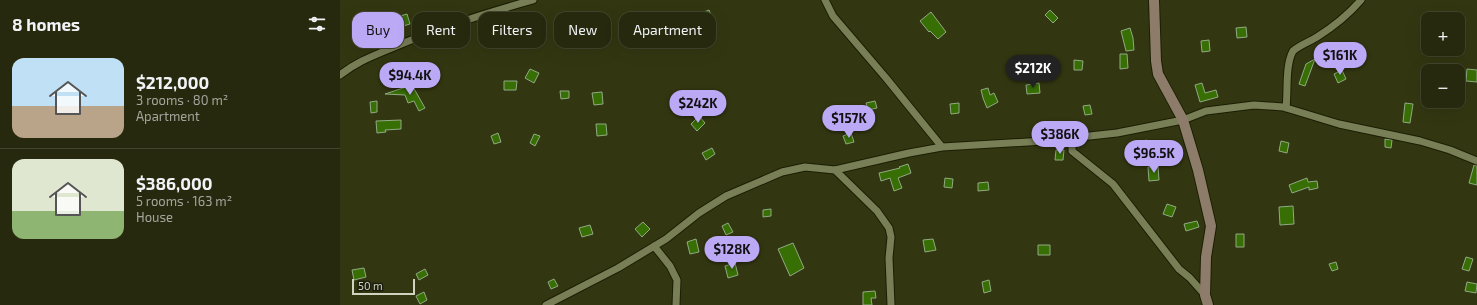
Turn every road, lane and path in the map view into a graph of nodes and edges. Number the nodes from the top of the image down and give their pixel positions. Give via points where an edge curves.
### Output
1 (503, 0) edge
2 (533, 0) edge
3 (825, 0) edge
4 (1154, 0) edge
5 (1361, 0) edge
6 (506, 8) junction
7 (340, 75) edge
8 (1286, 108) junction
9 (1182, 120) junction
10 (1072, 138) junction
11 (942, 147) junction
12 (1477, 161) edge
13 (835, 170) junction
14 (654, 246) junction
15 (1206, 300) edge
16 (546, 305) edge
17 (676, 305) edge
18 (891, 305) edge

1 - 6 street
2 - 6 street
3 - 11 street via 833,16
4 - 9 street via 1158,74
5 - 8 street via 1336,24 1293,51 1289,64
6 - 7 street via 373,55
8 - 9 street via 1254,105 1206,111
8 - 12 street via 1339,124 1428,143
9 - 10 street via 1117,134
9 - 15 street via 1198,170 1211,226 1206,258
10 - 11 street
10 - 15 street via 1072,151 1113,184
11 - 13 street
13 - 14 street via 805,167 782,172 726,196
13 - 18 street via 877,211 891,232
14 - 16 street via 618,268
14 - 17 street via 670,266 677,280

